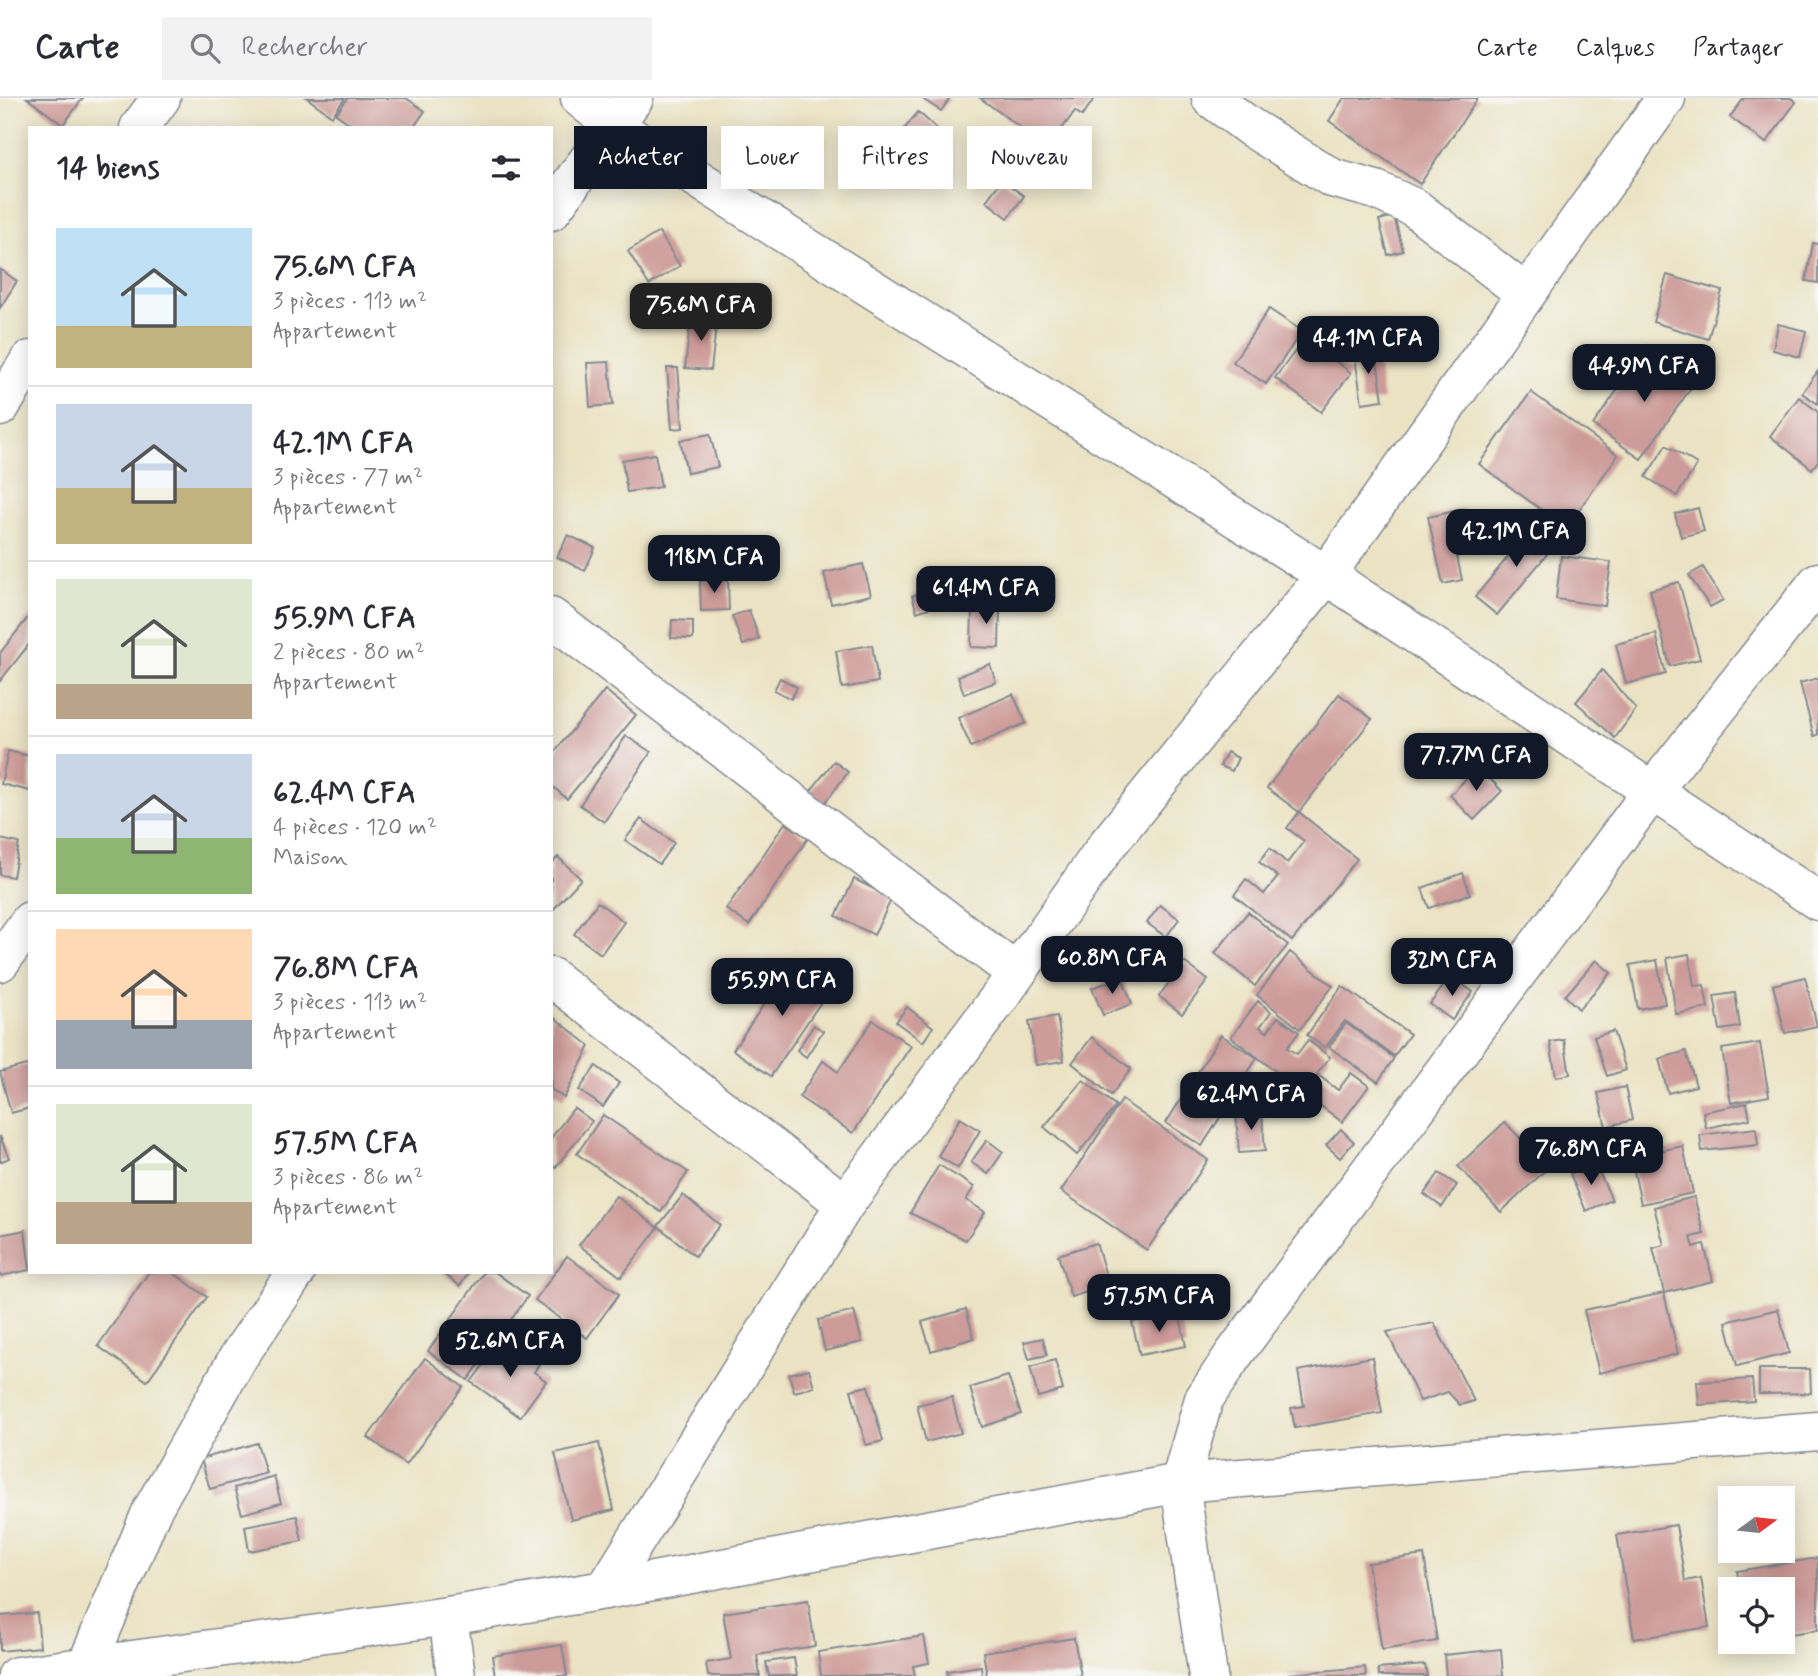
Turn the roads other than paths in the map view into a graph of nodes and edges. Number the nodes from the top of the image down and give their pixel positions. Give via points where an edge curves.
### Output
1 (161, 98) edge
2 (580, 98) edge
3 (1211, 98) edge
4 (1666, 98) edge
5 (624, 112) edge
6 (140, 126) edge
7 (553, 208) edge
8 (1526, 294) junction
9 (28, 363) edge
10 (0, 407) edge
11 (1325, 575) junction
12 (1818, 582) edge
13 (553, 619) edge
14 (1653, 790) junction
15 (1818, 901) edge
16 (28, 924) edge
17 (0, 962) edge
18 (1016, 973) junction
19 (553, 979) edge
20 (845, 1205) junction
21 (295, 1274) edge
22 (1818, 1431) edge
23 (1180, 1483) junction
24 (605, 1590) junction
25 (448, 1616) junction
26 (86, 1667) junction
27 (17, 1676) edge
28 (456, 1676) edge
29 (1208, 1676) edge

1 - 6 street
2 - 5 street
3 - 8 street via 1332,178 1376,190 1415,208
4 - 8 street
5 - 7 street
5 - 11 street
8 - 11 street
9 - 10 street
11 - 14 street
11 - 18 street via 1107,845
12 - 14 street
13 - 18 street
14 - 15 street
14 - 23 street via 1203,1399
16 - 17 street
18 - 20 street
19 - 20 street
20 - 24 street
21 - 26 street via 239,1356 152,1510
22 - 23 street
23 - 24 street
23 - 29 street
24 - 25 street
25 - 26 street
25 - 28 street
26 - 27 street

